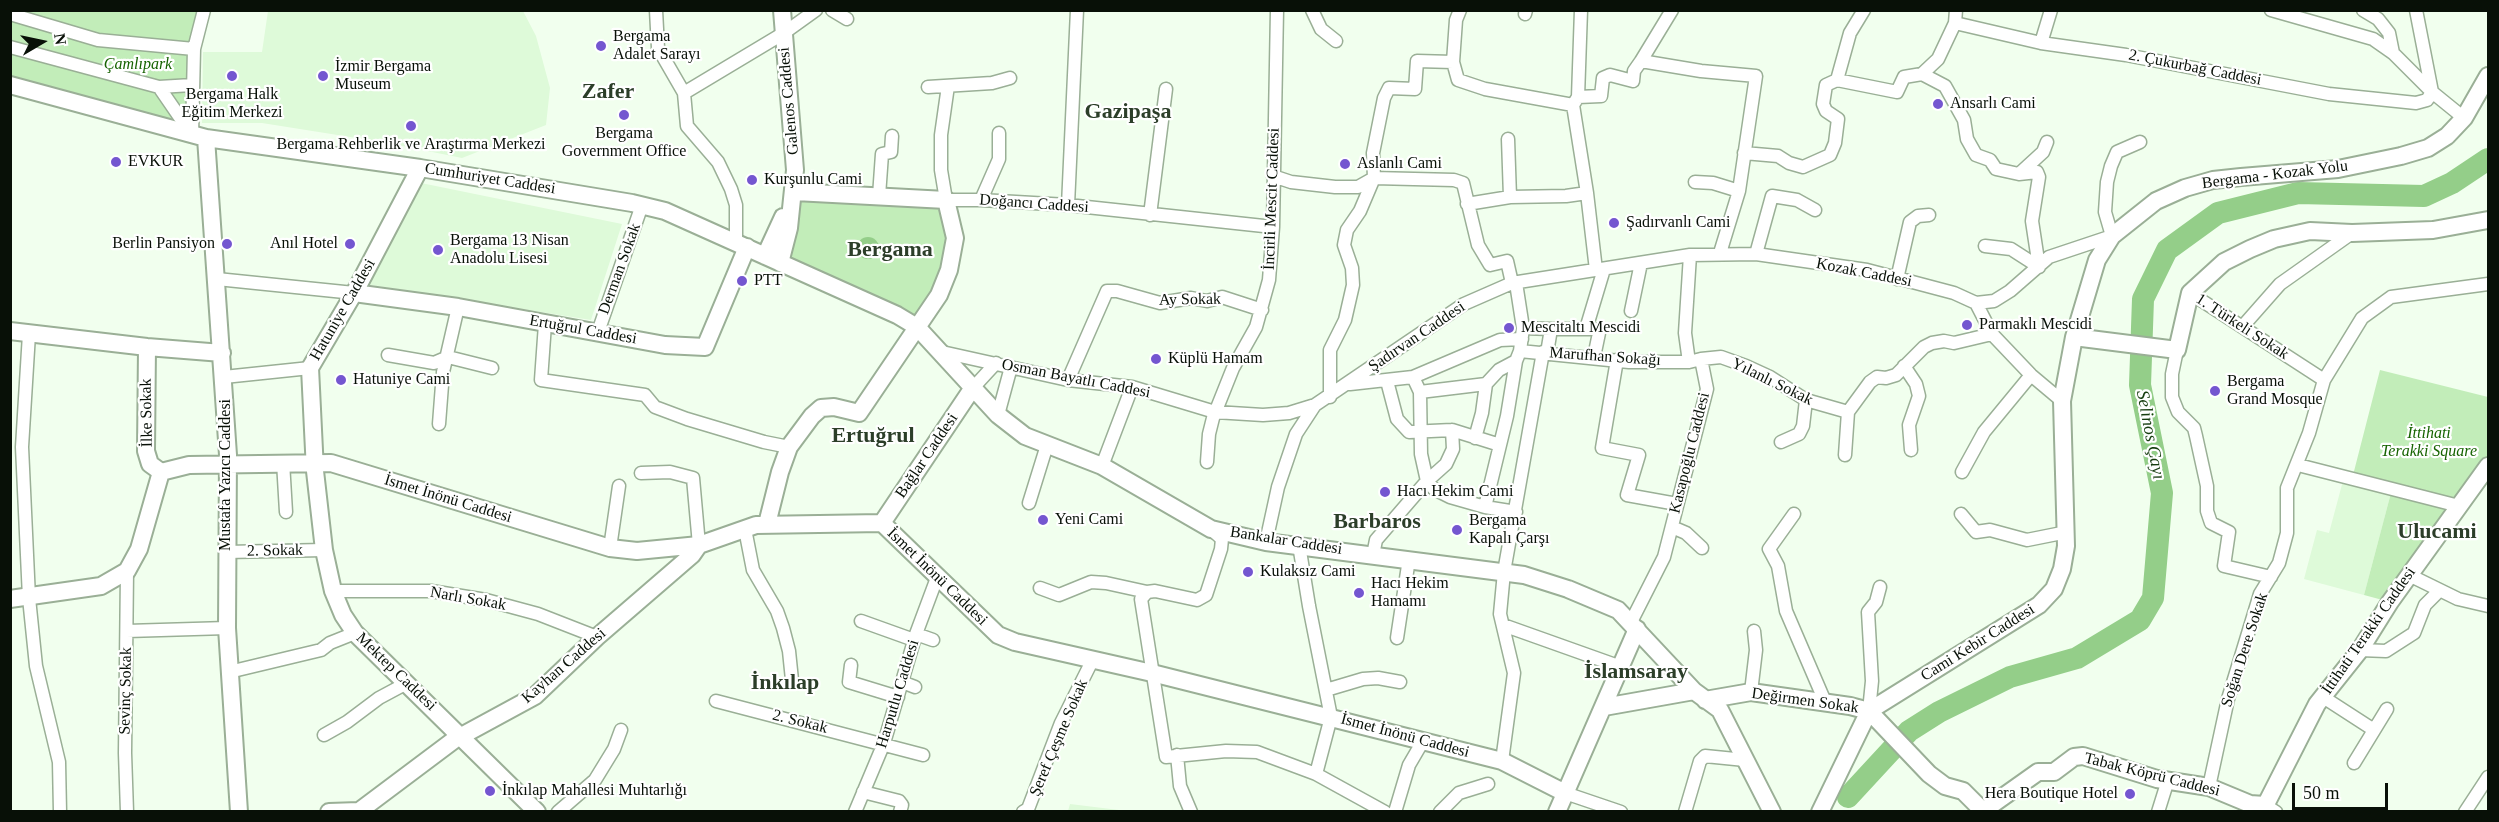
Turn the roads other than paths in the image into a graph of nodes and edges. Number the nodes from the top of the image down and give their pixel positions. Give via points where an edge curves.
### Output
1 (204, 10) edge
2 (656, 10) edge
3 (782, 10) edge
4 (816, 10) edge
5 (832, 10) edge
6 (1077, 10) edge
7 (1277, 10) edge
8 (1312, 10) edge
9 (1460, 10) edge
10 (1581, 10) edge
11 (1672, 10) edge
12 (1864, 10) edge
13 (2051, 10) edge
14 (2271, 10) edge
15 (2363, 10) edge
16 (2416, 10) edge
17 (10, 14) edge
18 (1955, 17) edge
19 (847, 19) dead end
20 (784, 33) junction
21 (145, 37) dead end
22 (98, 40) junction
23 (1336, 41) dead end
24 (2041, 43) junction
25 (10, 47) edge
26 (194, 48) junction
27 (2394, 53) junction
28 (1641, 61) junction
29 (1453, 62) junction
30 (1922, 74) junction
31 (2488, 76) edge
32 (1010, 78) dead end
33 (1837, 80) junction
34 (10, 85) edge
35 (192, 86) junction
36 (948, 86) junction
37 (159, 87) junction
38 (928, 87) dead end
39 (1166, 89) dead end
40 (2432, 92) junction
41 (684, 93) junction
42 (1576, 101) junction
43 (2464, 118) junction
44 (999, 133) dead end
45 (892, 135) dead end
46 (199, 137) junction
47 (1508, 139) dead end
48 (2047, 142) dead end
49 (2140, 142) dead end
50 (1744, 153) junction
51 (420, 168) junction
52 (2019, 174) junction
53 (1273, 176) junction
54 (1374, 178) junction
55 (1695, 182) dead end
56 (1739, 190) junction
57 (795, 192) junction
58 (1587, 193) junction
59 (879, 196) junction
60 (1510, 197) junction
61 (946, 200) junction
62 (981, 200) junction
63 (1467, 204) junction
64 (642, 205) junction
65 (1068, 205) junction
66 (1815, 210) dead end
67 (1150, 215) junction
68 (1929, 215) dead end
69 (2488, 220) edge
70 (1273, 227) junction
71 (2352, 233) junction
72 (2112, 236) junction
73 (742, 245) junction
74 (1985, 246) dead end
75 (1720, 253) junction
76 (1756, 254) junction
77 (1690, 255) junction
78 (773, 260) junction
79 (1641, 263) junction
80 (2039, 267) junction
81 (1600, 270) junction
82 (217, 279) junction
83 (1897, 279) junction
84 (1514, 283) junction
85 (2488, 284) edge
86 (354, 293) junction
87 (2190, 293) junction
88 (1977, 303) junction
89 (458, 307) junction
90 (1262, 310) junction
91 (1631, 311) dead end
92 (546, 324) junction
93 (2243, 326) junction
94 (917, 327) junction
95 (1551, 329) junction
96 (1586, 329) junction
97 (10, 331) edge
98 (598, 332) junction
99 (29, 334) junction
100 (1992, 334) junction
101 (2074, 337) junction
102 (1520, 345) junction
103 (147, 347) junction
104 (2171, 349) junction
105 (222, 352) junction
106 (942, 352) junction
107 (1545, 353) junction
108 (388, 355) dead end
109 (448, 357) junction
110 (1594, 357) junction
111 (1617, 360) junction
112 (1695, 361) junction
113 (996, 363) junction
114 (1904, 366) junction
115 (1011, 367) junction
116 (310, 368) junction
117 (492, 368) dead end
118 (2031, 375) junction
119 (224, 377) junction
120 (1413, 377) junction
121 (1068, 380) junction
122 (2324, 380) junction
123 (1387, 381) junction
124 (1348, 384) junction
125 (1486, 384) junction
126 (1132, 387) junction
127 (972, 389) junction
128 (1420, 392) junction
129 (1330, 397) junction
130 (1806, 400) junction
131 (2062, 401) junction
132 (1315, 405) junction
133 (1215, 412) junction
134 (1848, 412) junction
135 (998, 415) junction
136 (439, 424) dead end
137 (1452, 430) junction
138 (1422, 431) junction
139 (1475, 438) junction
140 (1781, 442) dead end
141 (1047, 445) junction
142 (1500, 445) junction
143 (789, 447) junction
144 (1911, 450) dead end
145 (1845, 455) dead end
146 (283, 462) junction
147 (315, 462) junction
148 (1208, 462) dead end
149 (229, 464) junction
150 (2298, 465) junction
151 (1102, 466) junction
152 (2488, 466) edge
153 (161, 472) junction
154 (1962, 472) dead end
155 (641, 473) dead end
156 (1427, 482) junction
157 (619, 486) dead end
158 (1029, 503) dead end
159 (1677, 504) junction
160 (2459, 506) junction
161 (1485, 507) junction
162 (286, 512) dead end
163 (1516, 512) junction
164 (1794, 514) dead end
165 (1961, 514) dead end
166 (882, 523) junction
167 (766, 524) junction
168 (1671, 527) junction
169 (745, 529) junction
170 (1211, 529) junction
171 (2067, 532) junction
172 (1266, 542) junction
173 (699, 545) junction
174 (1299, 545) junction
175 (610, 548) junction
176 (1702, 548) dead end
177 (324, 549) junction
178 (226, 552) junction
179 (1374, 555) junction
180 (1409, 559) junction
181 (127, 571) junction
182 (1504, 572) junction
183 (938, 575) junction
184 (2409, 575) junction
185 (2271, 577) junction
186 (1880, 587) dead end
187 (1040, 588) dead end
188 (333, 591) junction
189 (2439, 591) junction
190 (1147, 592) junction
191 (29, 598) junction
192 (10, 599) edge
193 (2488, 606) edge
194 (861, 621) dead end
195 (1503, 625) junction
196 (1634, 625) junction
197 (227, 628) junction
198 (1754, 631) dead end
199 (126, 632) junction
200 (355, 633) junction
201 (597, 637) junction
202 (915, 637) junction
203 (1397, 638) dead end
204 (933, 640) dead end
205 (2360, 650) junction
206 (1092, 661) junction
207 (851, 665) dead end
208 (1621, 667) junction
209 (229, 672) junction
210 (1152, 673) junction
211 (792, 680) dead end
212 (902, 682) junction
213 (1400, 682) dead end
214 (407, 683) junction
215 (915, 687) dead end
216 (1326, 690) junction
217 (1751, 692) junction
218 (1700, 695) junction
219 (898, 697) junction
220 (2323, 697) junction
221 (716, 701) dead end
222 (1826, 704) junction
223 (1604, 707) junction
224 (2387, 709) dead end
225 (1874, 716) junction
226 (1331, 717) junction
227 (621, 730) dead end
228 (2374, 730) junction
229 (324, 735) dead end
230 (461, 735) junction
231 (1422, 741) junction
232 (884, 743) junction
233 (923, 755) dead end
234 (1177, 755) junction
235 (1745, 760) junction
236 (1502, 761) junction
237 (2354, 763) dead end
238 (1316, 774) junction
239 (2488, 777) edge
240 (2168, 780) junction
241 (1488, 784) dead end
242 (2210, 787) junction
243 (863, 792) junction
244 (1565, 793) junction
245 (2268, 810) edge
246 (359, 811) edge
247 (1030, 811) edge
248 (1983, 811) edge
249 (60, 812) edge
250 (127, 812) edge
251 (239, 812) edge
252 (329, 812) edge
253 (537, 812) edge
254 (558, 812) edge
255 (855, 812) edge
256 (900, 812) edge
257 (1191, 812) edge
258 (1385, 812) edge
259 (1395, 812) edge
260 (1440, 812) edge
261 (1557, 812) edge
262 (1621, 812) edge
263 (1685, 812) edge
264 (1772, 812) edge
265 (1820, 812) edge
266 (2158, 812) edge
267 (2465, 812) edge

1 - 26 street
2 - 41 street via 658,48
3 - 20 main road, Galenos Caddesi
4 - 20 street
5 - 19 street
6 - 65 street
7 - 53 street, İncirli Mescit Caddesi
8 - 23 street via 1322,29
9 - 29 street
10 - 42 street
11 - 28 street
12 - 33 street via 1850,33
13 - 24 street
14 - 27 street via 2373,39
15 - 27 street via 2389,33
16 - 40 street
17 - 22 street
18 - 24 street, 2. Çukurbağ Caddesi
18 - 30 street via 1938,59
20 - 41 street
20 - 57 main road, Galenos Caddesi
21 - 22 street
22 - 26 street
24 - 40 street, 2. Çukurbağ Caddesi via 2330,94 2416,104
25 - 37 street
26 - 35 street
27 - 40 street
28 - 42 street via 1633,81 1610,75 1603,78 1601,96
28 - 50 street via 1755,76
29 - 42 street via 1458,80 1485,89
29 - 54 street via 1417,61 1415,89 1389,88 1372,153
30 - 33 street via 1904,77 1897,92
30 - 52 street via 1945,86 1964,120 1967,139 1976,155 1990,160 1996,170
31 - 43 main road, Bergama - Kozak Yolu
32 - 36 street
33 - 50 street via 1826,85 1823,104 1838,119 1830,155 1803,167 1778,156
34 - 46 main road, Cumhuriyet Caddesi
35 - 37 street
35 - 46 street
36 - 38 street
36 - 61 street via 941,135
37 - 46 street
39 - 67 street
40 - 43 street
41 - 73 street via 687,126 718,162 731,189
42 - 58 street
43 - 72 main road, Bergama - Kozak Yolu via 2438,142 2401,156 2338,169 2213,180 2185,188 2156,201
44 - 62 street via 999,159
45 - 59 street via 891,152 882,154
46 - 51 main road, Cumhuriyet Caddesi
46 - 82 main road, Mustafa Yazıcı Caddesi
47 - 60 street
48 - 52 street via 2043,152
49 - 72 street via 2117,152 2111,166 2105,212
50 - 56 street
51 - 64 main road, Cumhuriyet Caddesi
51 - 86 main road, Hatuniye Caddesi
52 - 80 street via 2037,172 2039,177 2032,221
53 - 54 street via 1335,187 1358,187
53 - 70 street, İncirli Mescit Caddesi
54 - 63 street via 1454,180 1462,183
54 - 129 street via 1345,237 1353,285 1345,320 1330,350
55 - 56 street
56 - 75 street
57 - 59 main road, Doğancı Caddesi
57 - 78 main road, Galenos Caddesi via 789,228
58 - 60 street
58 - 81 street
59 - 61 main road, Doğancı Caddesi
60 - 63 street
61 - 62 street, Doğancı Caddesi
61 - 94 main road via 955,237 953,251 939,295
62 - 65 street, Doğancı Caddesi
63 - 84 street via 1485,258 1490,265 1507,261
64 - 73 main road, Cumhuriyet Caddesi
64 - 98 street, Derman Sokak
65 - 67 street, Doğancı Caddesi
66 - 76 street via 1797,200 1773,196
67 - 70 street, Doğancı Caddesi
68 - 83 street via 1910,222
69 - 71 main road via 2433,230
70 - 90 street, İncirli Mescit Caddesi
71 - 87 main road via 2310,231 2274,239 2224,262
71 - 93 street via 2280,284
72 - 80 street via 2049,257
72 - 101 main road, Bergama - Kozak Yolu via 2097,260
73 - 78 main road, Cumhuriyet Caddesi
73 - 98 main road, Ertuğrul Caddesi via 705,347 665,345
74 - 80 street via 2011,249
75 - 76 street, Kozak Caddesi
75 - 77 street, Kozak Caddesi
76 - 83 street, Kozak Caddesi via 1867,270
77 - 79 street, Kozak Caddesi
77 - 112 street, Kasapoğlu Caddesi via 1685,333
78 - 94 main road, Cumhuriyet Caddesi
79 - 81 street, Kozak Caddesi
79 - 91 street
80 - 88 street via 1994,301
81 - 84 street, Şadırvan Caddesi
81 - 96 street
82 - 86 street
82 - 105 main road, Mustafa Yazıcı Caddesi
83 - 88 street, Kozak Caddesi
84 - 102 street
84 - 124 street, Şadırvan Caddesi via 1464,304
85 - 122 street, Soğan Dere Sokak via 2391,297 2362,318
86 - 89 main road, Ertuğrul Caddesi
86 - 116 main road, Hatuniye Caddesi
87 - 93 street, 1. Türkeli Sokak
87 - 104 main road
88 - 100 street
89 - 92 main road, Ertuğrul Caddesi
89 - 109 street
90 - 121 street, Ay Sokak via 1222,297 1160,303 1107,291
90 - 133 street, İncirli Mescit Caddesi
92 - 98 main road, Ertuğrul Caddesi
92 - 143 street via 541,380 645,395 655,407
93 - 122 street, 1. Türkeli Sokak
94 - 106 main road, Cumhuriyet Caddesi
94 - 143 main road via 859,413 821,408
95 - 96 street
95 - 102 street
95 - 107 street
96 - 110 street via 1599,333
97 - 99 main road
99 - 103 main road
99 - 191 street via 22,447
100 - 114 street via 1954,343 1932,343
100 - 118 street
101 - 104 main road
101 - 131 main road, Cami Kebir Caddesi
102 - 107 street, Marufhan Sokağı
102 - 120 street via 1500,340
102 - 125 street
102 - 142 street
103 - 105 main road
103 - 153 main road, İlke Sokak via 146,451 150,464
104 - 185 street via 2172,397 2178,412 2194,428 2207,486 2207,511 2211,523 2229,532 2224,566
105 - 119 main road, Mustafa Yazıcı Caddesi
106 - 113 street, Osman Bayatlı Caddesi
106 - 127 main road, Bankalar Caddesi
107 - 110 street, Marufhan Sokağı
107 - 163 street
108 - 109 street via 434,363
109 - 117 street
109 - 136 street
110 - 111 street, Marufhan Sokağı
111 - 112 street, Marufhan Sokağı
111 - 159 street via 1602,448 1639,455 1627,495
112 - 130 street, Yılanlı Sokak via 1721,357 1746,366
112 - 159 street, Kasapoğlu Caddesi via 1707,389
113 - 115 street, Osman Bayatlı Caddesi
113 - 127 street
114 - 134 street via 1896,375 1877,377 1870,382
114 - 144 street via 1919,396 1909,425
115 - 121 street, Osman Bayatlı Caddesi
115 - 135 street
116 - 119 street
116 - 147 main road, Hatuniye Caddesi
118 - 131 street
118 - 154 street via 1984,432
119 - 149 main road, Mustafa Yazıcı Caddesi
120 - 123 street
120 - 128 street
121 - 126 street, Osman Bayatlı Caddesi
122 - 150 street, Soğan Dere Sokak
123 - 124 street
123 - 138 street via 1397,419 1409,432
124 - 129 street, Şadırvan Caddesi
125 - 128 street
125 - 139 street
126 - 133 street, Osman Bayatlı Caddesi
126 - 151 street
127 - 135 main road, Bankalar Caddesi
127 - 166 main road, Bağlar Caddesi
128 - 138 street
129 - 132 street, Şadırvan Caddesi
130 - 134 street, Yılanlı Sokak
130 - 140 street via 1799,434
131 - 171 main road, Cami Kebir Caddesi
132 - 133 street, Osman Bayatlı Caddesi via 1289,413
132 - 172 street via 1296,434 1278,487
133 - 148 street, İncirli Mescit Caddesi
134 - 145 street
135 - 141 main road, Bankalar Caddesi via 1025,436
137 - 138 street
137 - 139 street
137 - 156 street via 1453,449 1446,464
138 - 156 street via 1421,454
139 - 142 street
141 - 151 main road, Bankalar Caddesi
141 - 158 street
142 - 161 street
143 - 167 main road
146 - 147 main road, İsmet İnönü Caddesi
146 - 149 main road, İsmet İnönü Caddesi
146 - 162 street
147 - 175 main road, İsmet İnönü Caddesi via 331,463
147 - 177 main road, Mektep Caddesi
149 - 153 main road, İsmet İnönü Caddesi via 189,465
149 - 178 main road, Mustafa Yazıcı Caddesi
150 - 160 street
150 - 185 street, Soğan Dere Sokak via 2287,488 2287,533
151 - 170 main road, Bankalar Caddesi
152 - 160 main road, İttihati Terakki Caddesi
153 - 181 main road via 139,549
155 - 173 street via 670,472 693,478
156 - 161 street via 1450,497
156 - 179 street via 1376,540
157 - 175 street
159 - 168 street, Kasapoğlu Caddesi
160 - 184 main road, İttihati Terakki Caddesi
161 - 163 street
163 - 182 street
164 - 222 street via 1769,549 1778,566 1786,611
165 - 171 street via 1976,532 1990,530 2027,540
166 - 167 main road, İsmet İnönü Caddesi
166 - 183 main road, İsmet İnönü Caddesi
167 - 169 main road, İsmet İnönü Caddesi
168 - 176 street via 1686,533
168 - 196 street, Kasapoğlu Caddesi via 1664,557
169 - 173 main road, İsmet İnönü Caddesi
169 - 211 street via 753,570 783,628
170 - 172 main road, Bankalar Caddesi
170 - 190 street via 1221,539 1221,549 1206,595 1197,600
171 - 225 main road, Cami Kebir Caddesi via 2062,569 2054,588 2039,605
172 - 174 main road, Bankalar Caddesi
173 - 175 main road, İsmet İnönü Caddesi via 637,551
173 - 201 main road, Kayhan Caddesi
174 - 179 main road, Bankalar Caddesi
174 - 216 street
177 - 178 street, 2. Sokak
177 - 188 main road, Mektep Caddesi
178 - 197 main road, Mustafa Yazıcı Caddesi
179 - 180 main road, Bankalar Caddesi
180 - 182 main road, Bankalar Caddesi
180 - 203 street
181 - 191 main road via 101,586
181 - 199 street, Sevinç Sokak
182 - 195 street via 1500,614
182 - 196 main road, Bankalar Caddesi via 1568,589 1618,610
183 - 202 street, Harputlu Caddesi
183 - 206 main road, İsmet İnönü Caddesi via 998,635
184 - 189 street
184 - 205 main road, İttihati Terakki Caddesi
185 - 242 street, Soğan Dere Sokak via 2260,594 2228,699
186 - 225 street via 1868,612
187 - 190 street via 1059,595 1091,582
188 - 200 main road, Mektep Caddesi
188 - 201 street, Narlı Sokak via 453,594 538,614
189 - 193 street
189 - 205 street via 2425,605 2414,633 2385,651
190 - 210 street via 1141,599
191 - 192 main road
191 - 249 street via 36,666 59,762
194 - 202 street
195 - 208 street
195 - 236 street via 1514,673
196 - 208 main road
196 - 218 main road, Bankalar Caddesi
197 - 199 street
197 - 209 main road, Mustafa Yazıcı Caddesi
198 - 217 street via 1755,676
199 - 250 street, Sevinç Sokak
200 - 209 street via 321,650
200 - 214 main road, Mektep Caddesi
201 - 230 main road, Kayhan Caddesi via 535,696
202 - 204 street
202 - 212 street, Harputlu Caddesi
205 - 220 main road, İttihati Terakki Caddesi
206 - 210 main road, İsmet İnönü Caddesi
206 - 247 street, Şeref Çeşme Sokak via 1061,723
207 - 219 street via 849,682
208 - 223 main road
209 - 251 main road, Mustafa Yazıcı Caddesi
210 - 226 main road, İsmet İnönü Caddesi
210 - 234 street via 1166,757
212 - 215 street
212 - 219 street, Harputlu Caddesi
213 - 216 street via 1363,679
214 - 229 street
214 - 230 main road, Mektep Caddesi
216 - 226 street
217 - 218 main road, Değirmen Sokak
217 - 222 main road, Değirmen Sokak
218 - 223 main road, Değirmen Sokak
218 - 235 main road, Bankalar Caddesi via 1720,710
219 - 232 street, Harputlu Caddesi
220 - 228 street
220 - 245 main road, İttihati Terakki Caddesi
221 - 232 street, 2. Sokak
222 - 225 main road, Değirmen Sokak via 1850,706
223 - 244 main road
224 - 228 street
225 - 248 main road, Tabak Köprü Caddesi via 1925,770 1945,786 1963,791
225 - 265 main road
226 - 231 main road, İsmet İnönü Caddesi
226 - 238 street
227 - 254 street via 595,780
228 - 237 street
230 - 246 main road, Kayhan Caddesi
230 - 253 main road, Mektep Caddesi
231 - 236 main road, İsmet İnönü Caddesi
231 - 259 street via 1409,765
232 - 233 street, 2. Sokak
232 - 243 street, Harputlu Caddesi
234 - 238 street via 1257,752
234 - 257 street via 1180,786
235 - 263 street via 1705,756 1700,761
235 - 264 main road, Bankalar Caddesi
236 - 244 main road, İsmet İnönü Caddesi
238 - 258 street
239 - 267 street
240 - 242 main road, Tabak Köprü Caddesi
240 - 248 main road, Tabak Köprü Caddesi via 2083,756 2074,757 2054,772 2038,772
240 - 266 street
241 - 260 street via 1458,793
242 - 245 main road, Tabak Köprü Caddesi
243 - 255 street, Harputlu Caddesi
243 - 256 street via 899,801
244 - 261 main road
244 - 262 street
246 - 252 main road

